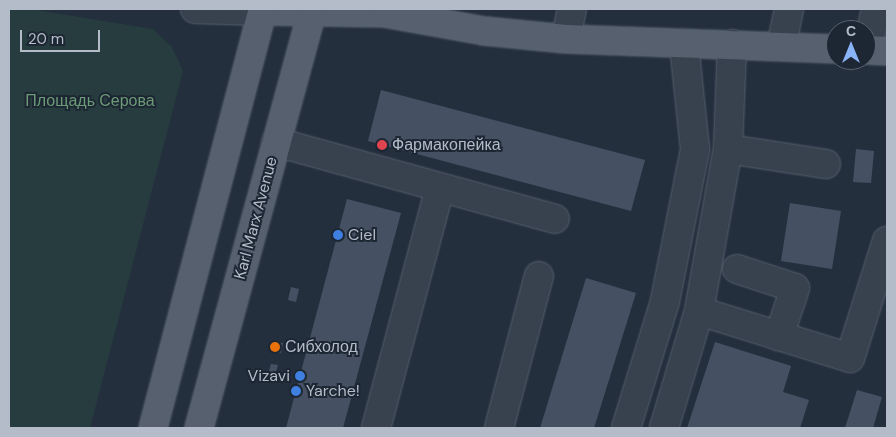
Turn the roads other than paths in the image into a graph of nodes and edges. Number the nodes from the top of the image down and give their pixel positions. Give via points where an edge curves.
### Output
1 (195, 9) edge
2 (572, 9) edge
3 (789, 9) edge
4 (263, 10) edge
5 (312, 10) edge
6 (566, 39) junction
7 (684, 44) junction
8 (732, 44) junction
9 (781, 47) junction
10 (826, 49) edge
11 (276, 142) junction
12 (728, 149) junction
13 (826, 164) dead end
14 (440, 188) junction
15 (555, 219) dead end
16 (887, 241) edge
17 (737, 269) dead end
18 (540, 276) dead end
19 (699, 310) junction
20 (779, 336) junction
21 (153, 428) edge
22 (199, 428) edge
23 (376, 428) edge
24 (499, 428) edge
25 (626, 428) edge
26 (664, 428) edge

1 - 4 street
2 - 6 street
3 - 9 street
4 - 5 main road
4 - 21 main road
5 - 6 main road via 384,13 484,31
5 - 11 main road, Karl Marx Avenue
6 - 7 main road
7 - 8 main road
7 - 25 street via 695,149 665,301
8 - 9 main road
8 - 12 street
9 - 10 main road
11 - 14 street
11 - 22 main road, Karl Marx Avenue
12 - 13 street
12 - 19 street
14 - 15 street
14 - 23 street
16 - 20 street via 850,358
17 - 20 street via 795,288
18 - 24 street
19 - 20 street
19 - 26 street

